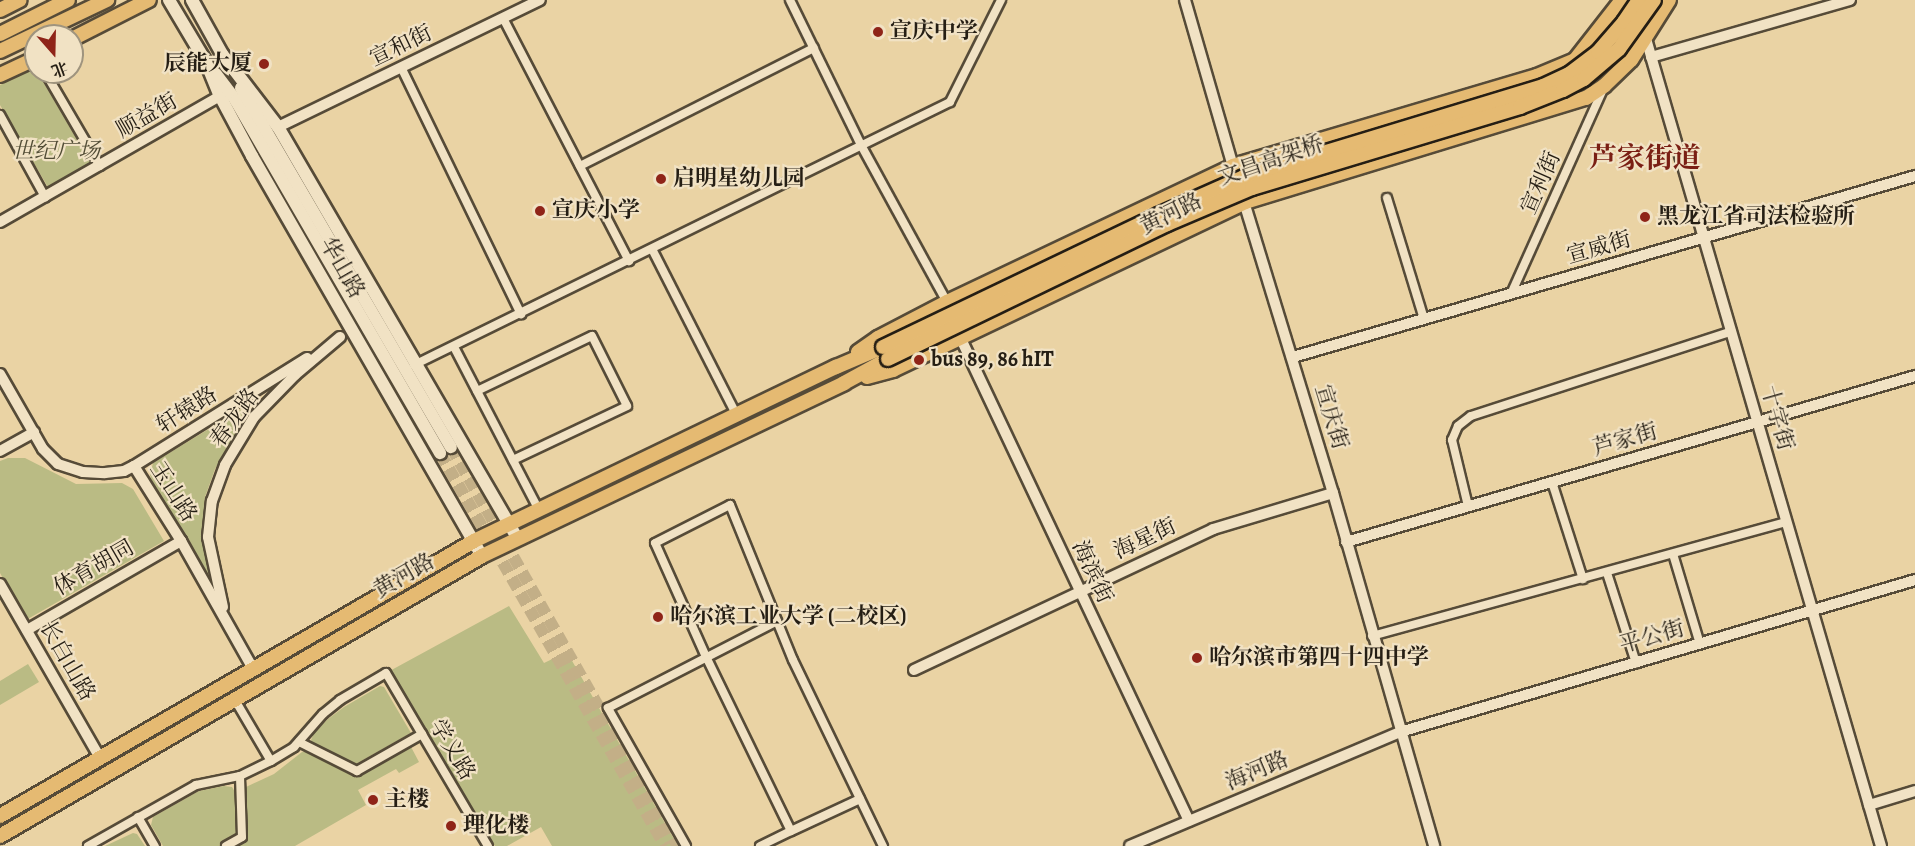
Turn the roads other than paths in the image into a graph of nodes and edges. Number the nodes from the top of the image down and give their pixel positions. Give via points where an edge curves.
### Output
1 (20, 0) edge
2 (68, 0) edge
3 (107, 0) edge
4 (149, 0) edge
5 (169, 0) edge
6 (192, 0) edge
7 (540, 0) edge
8 (790, 0) edge
9 (1000, 0) edge
10 (1185, 0) edge
11 (1622, 0) edge
12 (1638, 0) edge
13 (1654, 0) edge
14 (1669, 0) edge
15 (1850, 0) edge
16 (0, 10) edge
17 (503, 18) junction
18 (56, 24) edge
19 (84, 33) edge
20 (0, 34) edge
21 (24, 39) edge
22 (1646, 39) junction
23 (814, 48) junction
24 (0, 51) edge
25 (222, 54) junction
26 (1651, 57) junction
27 (206, 62) junction
28 (24, 63) edge
29 (401, 67) junction
30 (0, 75) edge
31 (52, 84) edge
32 (1604, 86) junction
33 (220, 96) junction
34 (0, 115) edge
35 (278, 127) junction
36 (861, 145) junction
37 (100, 166) junction
38 (580, 166) junction
39 (1233, 166) junction
40 (1915, 176) edge
41 (45, 197) junction
42 (1387, 198) dead end
43 (1245, 202) junction
44 (0, 222) edge
45 (1704, 237) junction
46 (652, 249) junction
47 (629, 261) junction
48 (1511, 294) junction
49 (947, 302) junction
50 (521, 314) junction
51 (1424, 319) junction
52 (353, 330) junction
53 (1732, 331) junction
54 (340, 337) junction
55 (961, 339) junction
56 (454, 347) junction
57 (886, 353) junction
58 (1293, 357) junction
59 (414, 365) junction
60 (836, 367) junction
61 (0, 374) edge
62 (1915, 376) edge
63 (844, 383) junction
64 (477, 391) junction
65 (736, 414) junction
66 (1758, 422) junction
67 (34, 432) junction
68 (0, 451) edge
69 (513, 460) junction
70 (134, 466) junction
71 (1552, 482) junction
72 (1333, 493) junction
73 (1468, 506) junction
74 (539, 510) junction
75 (1786, 522) junction
76 (508, 524) junction
77 (517, 538) junction
78 (181, 541) junction
79 (474, 541) junction
80 (1346, 542) junction
81 (1673, 554) junction
82 (482, 556) junction
83 (1607, 573) junction
84 (1583, 579) junction
85 (1915, 580) edge
86 (0, 584) edge
87 (1079, 591) junction
88 (1812, 611) junction
89 (225, 619) junction
90 (777, 621) junction
91 (27, 630) junction
92 (1372, 636) junction
93 (1700, 644) junction
94 (707, 659) junction
95 (1635, 663) junction
96 (253, 669) junction
97 (914, 670) dead end
98 (235, 700) junction
99 (1400, 732) junction
100 (422, 734) junction
101 (299, 742) junction
102 (100, 758) junction
103 (272, 760) junction
104 (240, 776) junction
105 (1915, 791) edge
106 (860, 799) junction
107 (1869, 805) junction
108 (0, 816) edge
109 (138, 818) junction
110 (1189, 821) junction
111 (791, 831) junction
112 (0, 836) edge
113 (88, 846) edge
114 (155, 846) edge
115 (226, 846) edge
116 (488, 846) edge
117 (686, 846) edge
118 (760, 846) edge
119 (883, 846) edge
120 (1130, 846) edge
121 (1434, 846) edge
122 (1881, 846) edge

1 - 16 main road
2 - 20 main road
3 - 18 main road
4 - 19 main road
5 - 27 main road, 华山路
6 - 25 main road, 华山路
7 - 17 street, 宣和街
8 - 23 street
9 - 36 street via 950,102
10 - 39 street, 宣庆街
11 - 39 main road, 黄河路 via 1575,60 1537,76
12 - 22 street, 十字街
12 - 57 main road, 文昌高架桥, bridge via 1592,57 1544,86 1244,177 1158,215
13 - 57 main road, 文昌高架桥, bridge via 1619,49 1584,79 1563,90 1252,188
14 - 22 main road, 黄河路
15 - 26 street
17 - 29 street, 宣和街
17 - 38 street
21 - 24 main road
22 - 26 street, 十字街
22 - 32 main road, 黄河路
23 - 36 street
23 - 38 street
25 - 27 main road via 446,450 236,101
25 - 35 main road, 华山路
26 - 45 street, 十字街
27 - 33 main road, 华山路
28 - 30 main road
29 - 35 street, 宣和街
29 - 50 street
31 - 37 street
32 - 43 main road, 黄河路 via 1586,98
32 - 48 street, 宣利街
33 - 37 street, 顺益街
33 - 52 main road, 华山路
34 - 41 street
35 - 59 main road, 华山路
36 - 46 street
36 - 49 street
37 - 41 street, 顺益街
38 - 47 street
39 - 43 street, 宣庆街
39 - 49 main road, 黄河路
40 - 45 street, 宣威街
41 - 44 street, 顺益街
42 - 51 street
43 - 55 main road, 黄河路
43 - 58 street, 宣庆街
45 - 48 street, 宣威街
45 - 53 street, 十字街
46 - 47 street
46 - 65 street
47 - 50 street
48 - 51 street, 宣威街
49 - 60 main road, 黄河路 via 878,338
50 - 56 street
51 - 58 street, 宣威街
52 - 54 street, 轩辕路
52 - 79 main road, 华山路
53 - 66 street, 十字街
53 - 73 street via 1471,416 1458,426 1452,440
54 - 70 street, 轩辕路
54 - 89 street, 春龙路 via 254,417 238,438 216,485 208,537
55 - 63 main road, 黄河路 via 893,370
55 - 87 street, 海滨街
56 - 59 street
56 - 64 street
57 - 60 main road, 黄河路
57 - 63 main road, 黄河路
58 - 72 street, 宣庆街
59 - 76 main road, 华山路
60 - 65 main road, 黄河路
61 - 67 street, 玉山路
62 - 66 street, 芦家街
63 - 77 main road, 黄河路
64 - 69 street
64 - 69 street via 592,336 627,406
65 - 74 main road, 黄河路
66 - 71 street, 芦家街
66 - 75 street, 十字街
67 - 68 street
67 - 70 street, 玉山路 via 47,454 66,468 105,473
69 - 74 street
70 - 78 street, 玉山路
71 - 73 street, 芦家街
71 - 84 street
72 - 80 street, 宣庆街
72 - 87 street, 海星街 via 1213,529
73 - 80 street, 芦家街
74 - 76 main road, 黄河路
75 - 81 street
75 - 88 street, 十字街
76 - 77 main road, 华山路
76 - 79 main road, 黄河路
77 - 82 main road, 黄河路
78 - 89 street, 玉山路
78 - 91 street, 体育胡同
79 - 82 main road, 华山路
79 - 96 main road, 黄河路
80 - 92 street, 宣庆街
81 - 83 street
81 - 93 street
82 - 98 main road, 黄河路
83 - 84 street
83 - 95 street
84 - 92 street
85 - 88 street, 平公街
86 - 91 street, 长白山路
87 - 97 street, 海星街
87 - 110 street, 海滨街
88 - 93 street, 平公街
88 - 107 street, 十字街
89 - 96 street, 玉山路
90 - 94 street
90 - 94 street via 730,505 655,543
90 - 106 street
91 - 102 street, 长白山路
92 - 99 street, 宣庆街
93 - 95 street, 平公街
94 - 111 street
94 - 117 street via 608,708
95 - 99 street, 平公街
96 - 102 main road, 黄河路
98 - 103 street
98 - 112 main road, 黄河路
99 - 110 street, 海河路
99 - 121 street, 宣庆街
100 - 101 street via 357,771
100 - 101 street, 学义路 via 386,673 340,700
100 - 116 street, 学义路
101 - 103 street
102 - 108 main road, 黄河路
103 - 104 street
104 - 109 street via 196,785
104 - 115 street via 242,837
105 - 107 street
106 - 111 street
106 - 119 street
107 - 122 street, 十字街
109 - 113 street
109 - 114 street
110 - 120 street, 海河路
111 - 118 street

